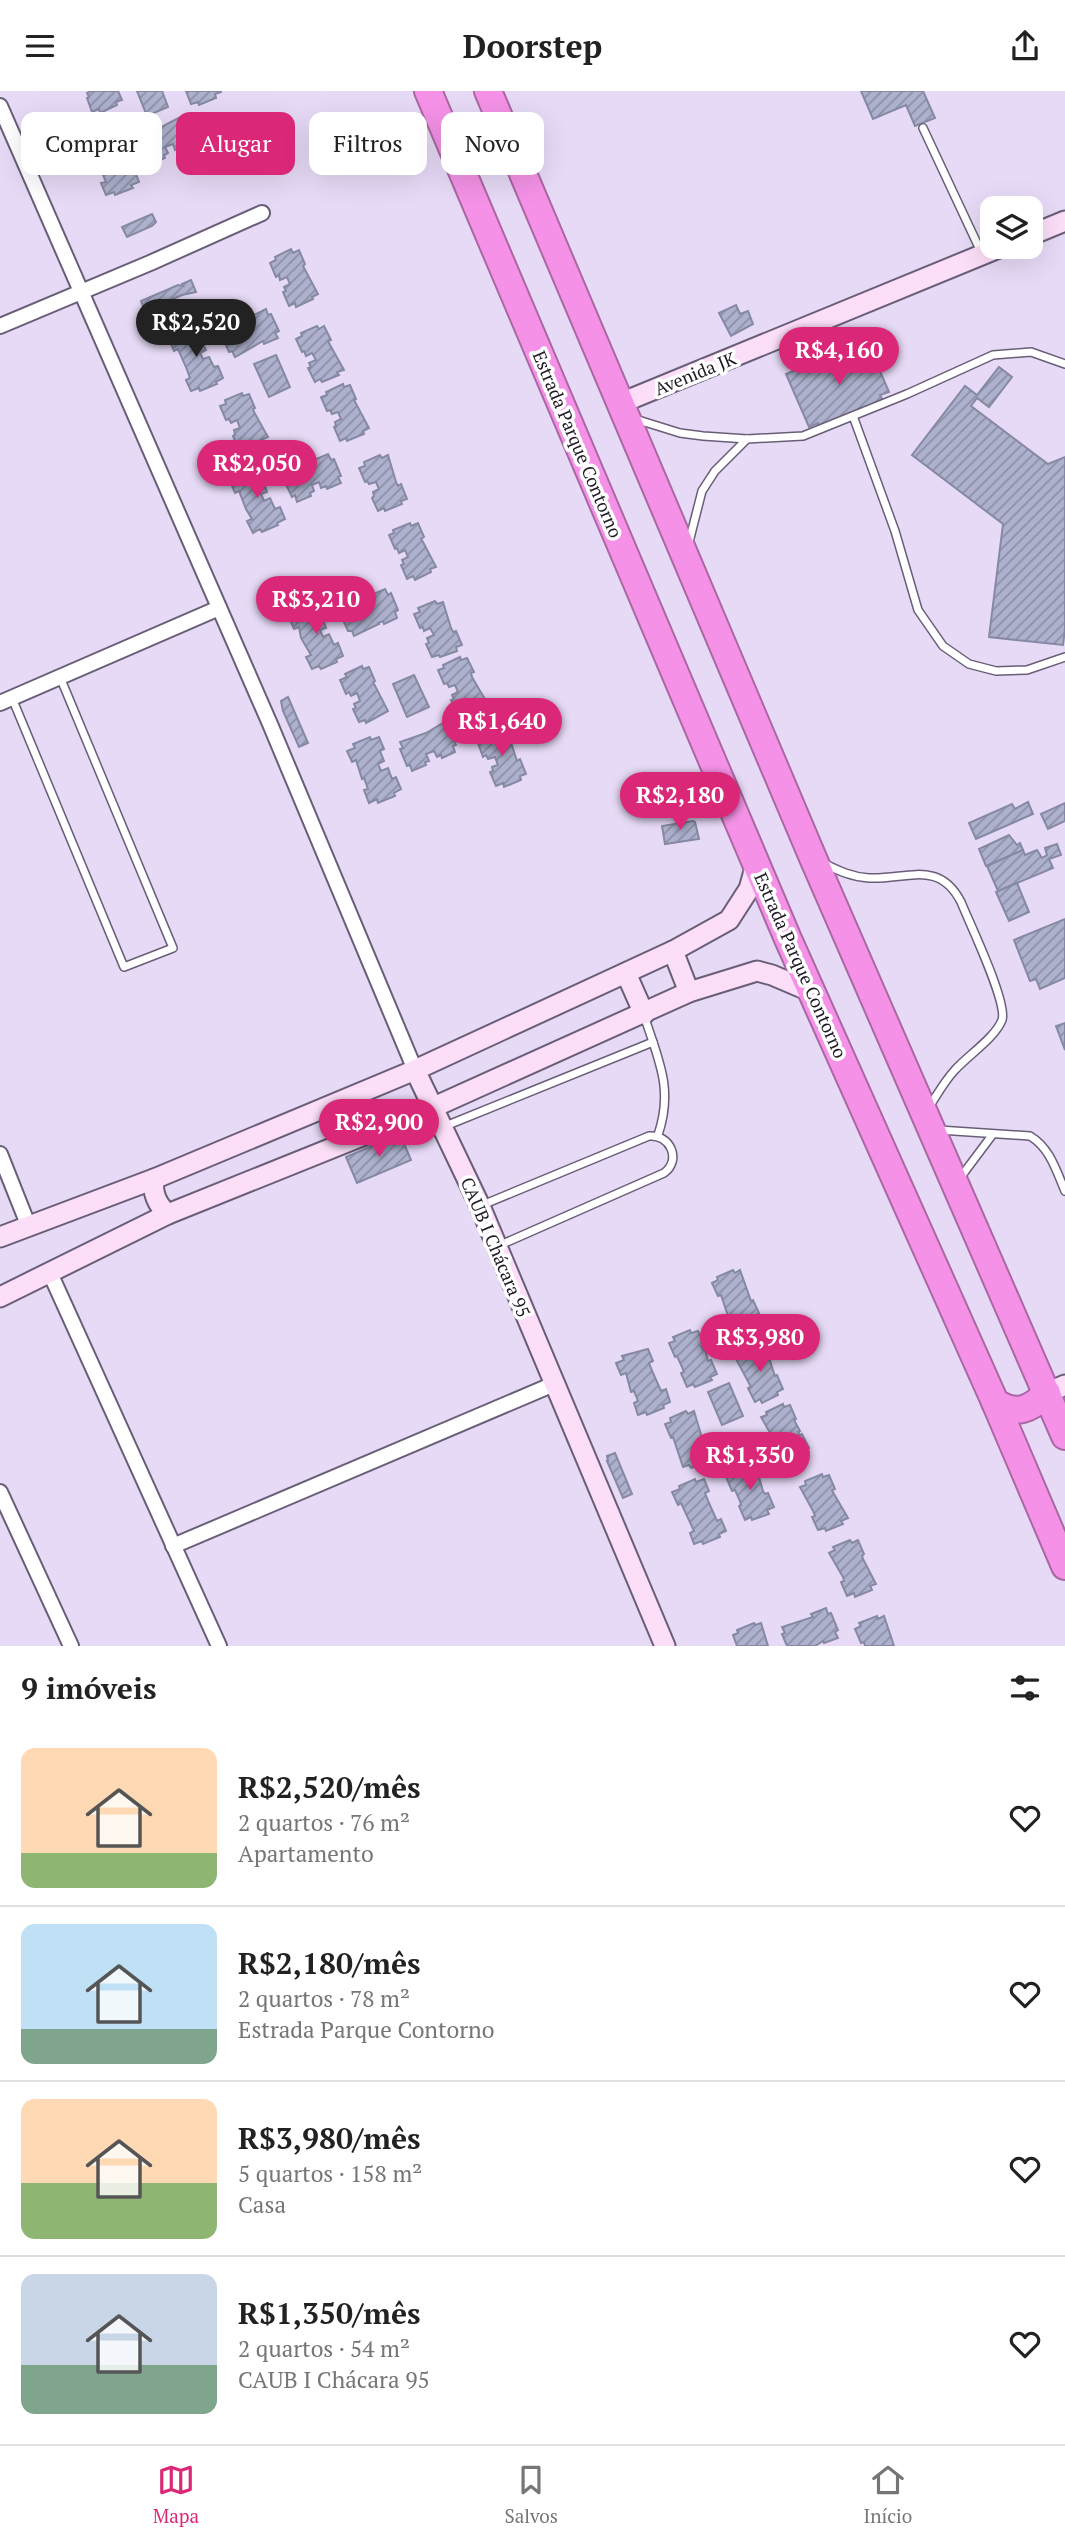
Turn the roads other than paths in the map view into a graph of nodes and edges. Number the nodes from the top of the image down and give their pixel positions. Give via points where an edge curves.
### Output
1 (428, 91) edge
2 (488, 91) edge
3 (0, 106) edge
4 (923, 128) dead end
5 (262, 213) dead end
6 (1065, 221) edge
7 (980, 230) edge
8 (1043, 230) edge
9 (980, 256) edge
10 (80, 292) junction
11 (0, 326) edge
12 (1065, 364) edge
13 (624, 410) junction
14 (853, 416) junction
15 (747, 439) junction
16 (686, 555) junction
17 (219, 608) junction
18 (1065, 657) edge
19 (60, 677) junction
20 (6, 700) edge
21 (813, 858) junction
22 (756, 864) junction
23 (674, 951) junction
24 (625, 973) junction
25 (689, 992) junction
26 (812, 992) junction
27 (644, 1014) junction
28 (653, 1042) junction
29 (415, 1070) junction
30 (434, 1107) junction
31 (928, 1121) junction
32 (442, 1127) junction
33 (993, 1134) junction
34 (658, 1135) junction
35 (0, 1154) edge
36 (154, 1179) junction
37 (956, 1184) junction
38 (1065, 1191) edge
39 (480, 1206) junction
40 (168, 1214) junction
41 (29, 1227) junction
42 (0, 1237) edge
43 (497, 1247) junction
44 (50, 1273) junction
45 (0, 1297) edge
46 (554, 1384) junction
47 (1056, 1389) edge
48 (995, 1402) junction
49 (1065, 1436) edge
50 (0, 1492) edge
51 (173, 1546) junction
52 (1065, 1566) edge
53 (71, 1646) edge
54 (219, 1646) edge
55 (665, 1646) edge

1 - 22 highway, Estrada Parque Contorno
2 - 13 highway
3 - 10 street
4 - 7 lane
5 - 10 street
6 - 8 street
9 - 13 street, Avenida JK
10 - 11 street
10 - 17 street
12 - 14 lane via 1031,352 993,355
13 - 15 lane via 680,433
13 - 16 highway
14 - 15 lane via 803,436
14 - 18 lane via 918,610 943,646 969,664 996,671 1027,670
15 - 16 lane via 702,491
16 - 21 highway
17 - 19 street
17 - 29 street
19 - 20 street
19 - 20 lane via 173,948 124,967
21 - 31 highway
21 - 31 lane via 849,876 930,874 947,883 961,902 1001,998 1004,1017 995,1032 952,1073
22 - 23 street via 749,889 729,920
22 - 26 highway, Estrada Parque Contorno
23 - 24 street
23 - 25 street
24 - 27 street
24 - 29 street
25 - 26 street via 757,971
25 - 27 street
26 - 48 highway, Estrada Parque Contorno
27 - 28 lane
27 - 30 street
28 - 32 lane
28 - 34 lane via 665,1083 665,1116
29 - 30 street, CAUB I Chácara 95
29 - 36 street
30 - 32 street, CAUB I Chácara 95
30 - 40 street
31 - 33 lane
31 - 37 highway
32 - 39 street, CAUB I Chácara 95
33 - 37 lane
33 - 38 lane via 1030,1136 1041,1142
34 - 39 lane
34 - 43 lane via 670,1146 674,1161 664,1173
35 - 41 street
36 - 40 street via 156,1197
36 - 41 street
37 - 47 highway
39 - 43 street, CAUB I Chácara 95
40 - 44 street
41 - 42 street
43 - 46 street, CAUB I Chácara 95
44 - 45 street
44 - 51 street
46 - 51 street
46 - 55 street, CAUB I Chácara 95
47 - 48 highway via 1023,1411
47 - 49 highway
48 - 52 highway, Estrada Parque Contorno
50 - 53 street
51 - 54 street

